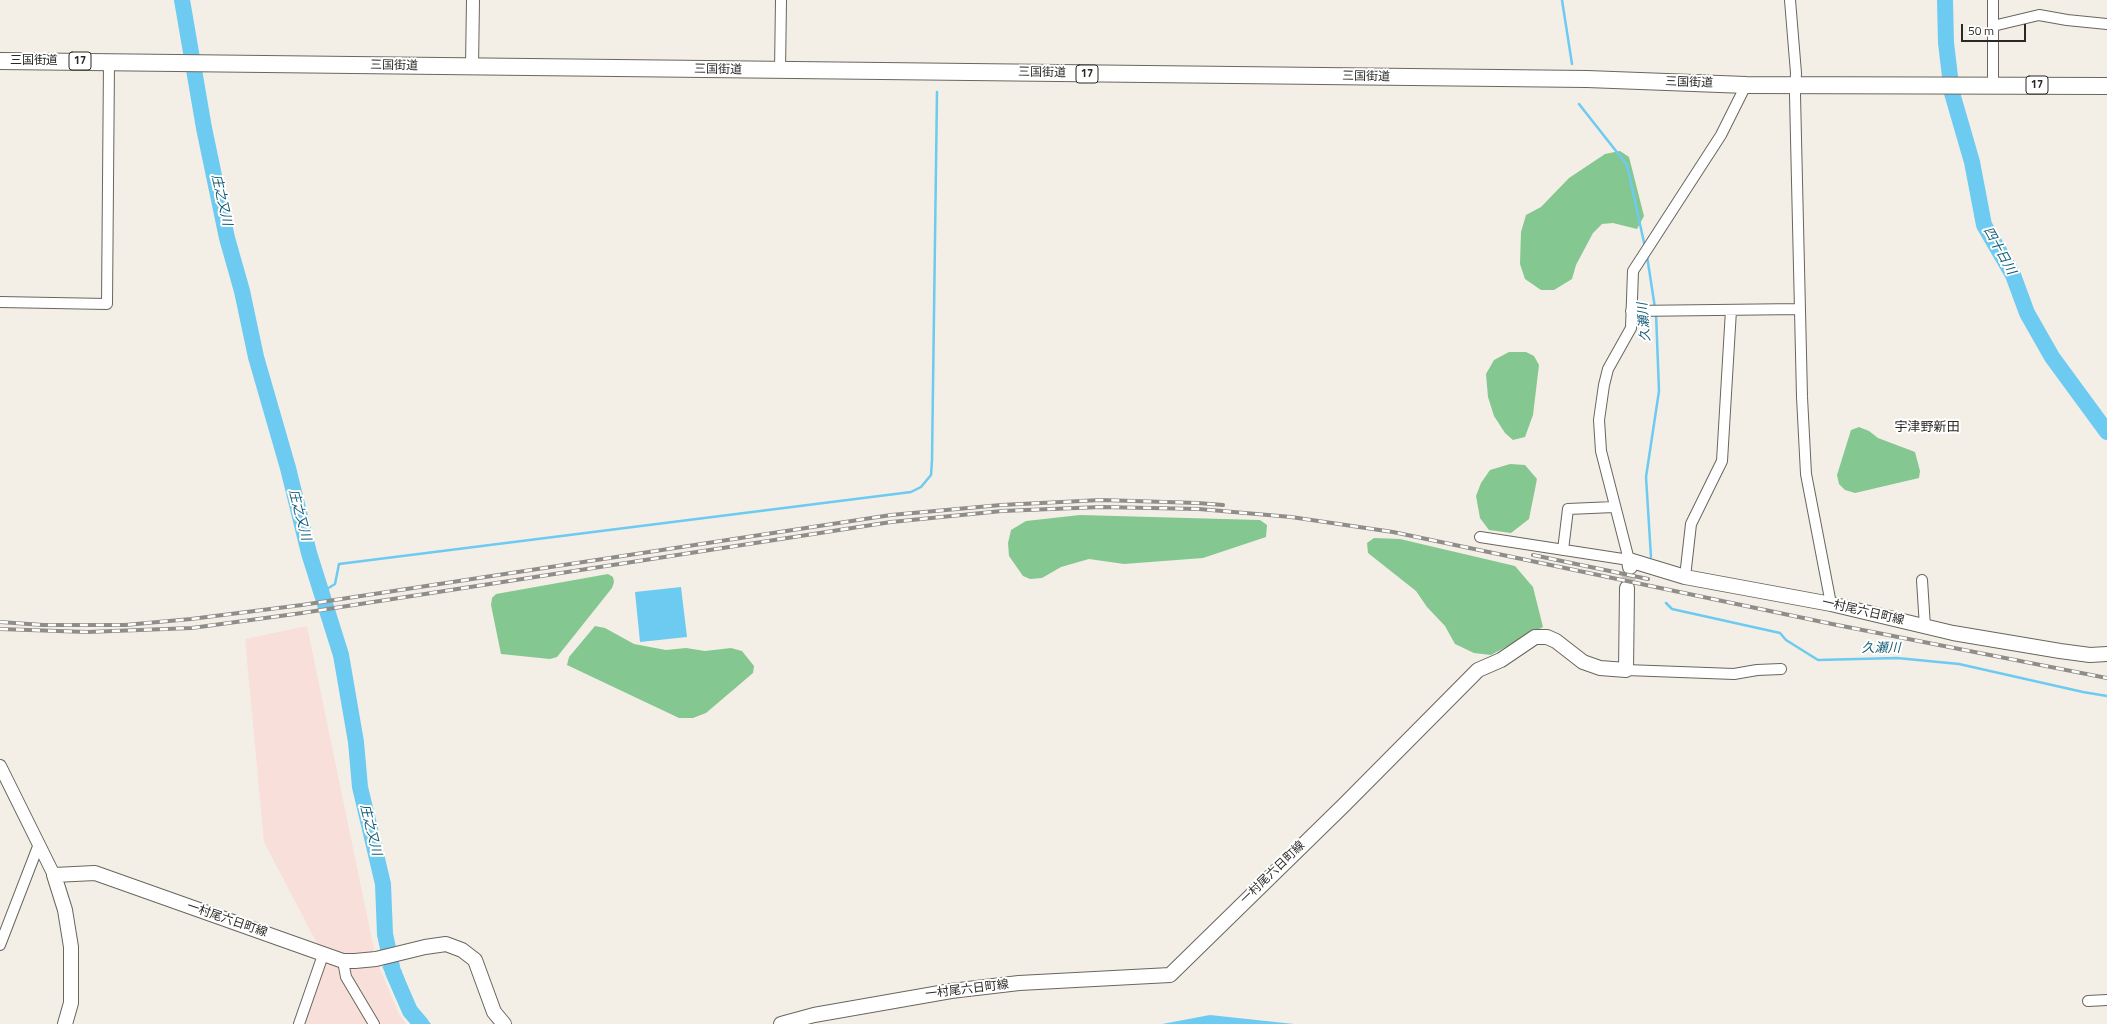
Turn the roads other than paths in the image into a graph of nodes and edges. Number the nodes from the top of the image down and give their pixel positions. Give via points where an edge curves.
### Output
1 (473, 0) edge
2 (781, 0) edge
3 (1790, 0) edge
4 (1993, 0) edge
5 (2107, 24) edge
6 (1993, 26) junction
7 (0, 61) edge
8 (109, 62) junction
9 (472, 67) junction
10 (780, 71) junction
11 (1796, 84) junction
12 (1746, 85) junction
13 (1993, 85) junction
14 (2107, 86) edge
15 (0, 302) edge
16 (1800, 309) junction
17 (1730, 310) junction
18 (1631, 311) junction
19 (1614, 506) junction
20 (1480, 537) dead end
21 (1563, 550) junction
22 (1629, 564) junction
23 (1685, 577) junction
24 (1922, 580) dead end
25 (1627, 588) tunnel mouth
26 (1831, 604) junction
27 (1925, 627) junction
28 (2107, 654) edge
29 (1781, 669) dead end
30 (1626, 670) junction
31 (0, 766) edge
32 (39, 844) junction
33 (54, 875) junction
34 (0, 945) edge
35 (323, 955) junction
36 (343, 961) junction
37 (2107, 1000) edge
38 (2088, 1001) dead end
39 (65, 1024) edge
40 (299, 1024) edge
41 (374, 1024) edge
42 (504, 1024) edge
43 (781, 1024) edge

1 - 9 street
2 - 10 street
3 - 11 street
4 - 6 street
5 - 6 street via 2039,15
6 - 13 street
7 - 8 highway, 三国街道 / 17
8 - 9 highway, 三国街道 / 17
8 - 15 street via 107,304
9 - 10 highway, 三国街道 / 17
10 - 12 highway, 三国街道 / 17 via 1587,79
11 - 12 highway, 三国街道 / 17
11 - 13 highway, 三国街道 / 17
11 - 16 street
12 - 18 street via 1721,135 1633,271
13 - 14 highway, 三国街道 / 17
16 - 17 street
16 - 26 street via 1806,474
17 - 18 street
17 - 23 street via 1722,461 1691,524
18 - 19 street via 1631,328 1608,369 1599,420 1601,451
19 - 21 street via 1568,509
19 - 22 street
20 - 21 street
21 - 22 street
22 - 23 main road, 一村尾六日町線
23 - 26 main road, 一村尾六日町線
24 - 27 street
25 - 30 main road
26 - 27 main road, 一村尾六日町線
27 - 28 main road, 一村尾六日町線 via 2060,651 2090,655
29 - 30 street via 1734,674
30 - 43 main road, 一村尾六日町線 via 1600,668 1583,662 1547,637 1535,637 1501,660 1478,670 1170,975 1019,983 951,991 838,1010
31 - 32 street
32 - 33 street
32 - 34 street
33 - 35 main road, 一村尾六日町線 via 95,873
33 - 39 main road via 65,910 71,947 71,1003
35 - 36 main road, 一村尾六日町線
35 - 40 street
36 - 41 street via 346,978
36 - 42 main road, 一村尾六日町線 via 376,958 446,944 462,950 475,960 494,1012
37 - 38 street

